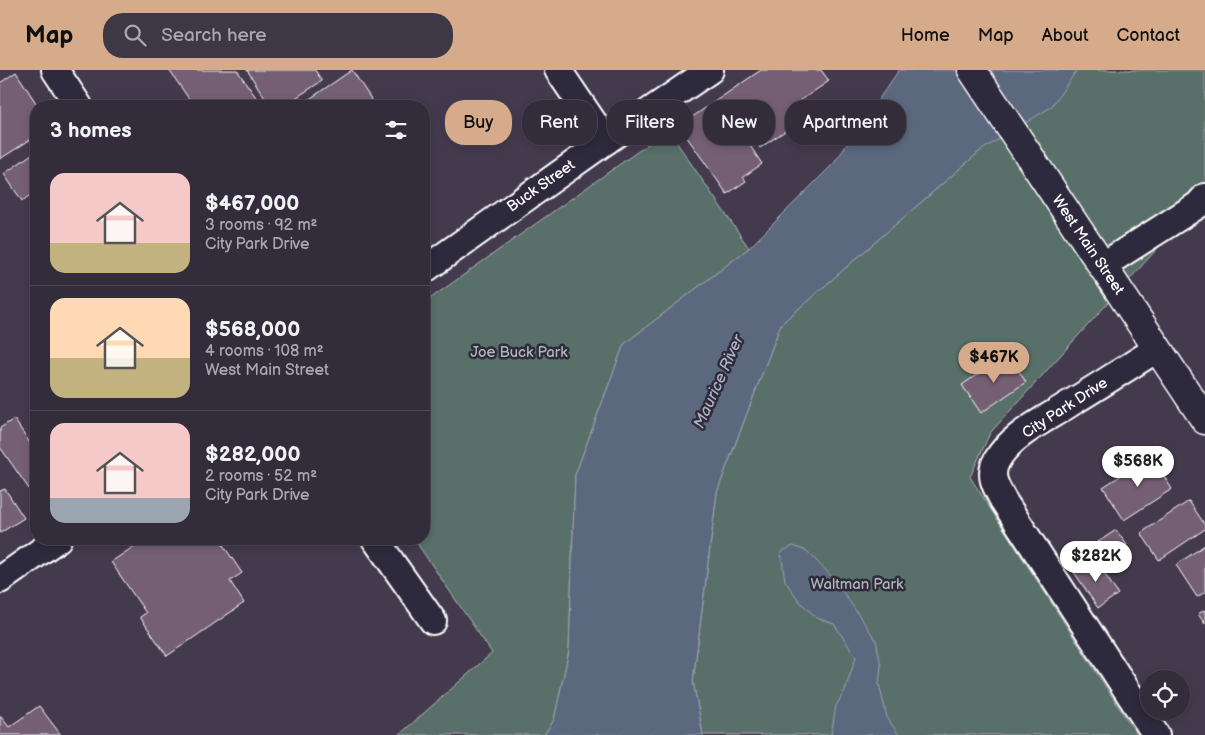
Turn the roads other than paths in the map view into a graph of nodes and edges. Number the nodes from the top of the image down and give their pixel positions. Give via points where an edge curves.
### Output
1 (55, 70) edge
2 (558, 70) edge
3 (710, 70) edge
4 (972, 70) edge
5 (75, 100) edge
6 (606, 141) junction
7 (1205, 197) edge
8 (430, 266) edge
9 (1102, 266) junction
10 (1157, 349) junction
11 (1205, 420) edge
12 (50, 545) edge
13 (379, 545) edge
14 (0, 580) edge
15 (433, 621) dead end
16 (1156, 735) edge

1 - 5 street
2 - 6 street
3 - 6 street, Buck Street
4 - 9 highway, West Main Street
6 - 8 street, Buck Street
7 - 9 street via 1198,205
9 - 10 highway, West Main Street
10 - 11 highway, West Main Street
10 - 16 street, City Park Drive via 1024,433 1004,451 996,462 993,475 993,483 1003,500
12 - 14 street
13 - 15 street

